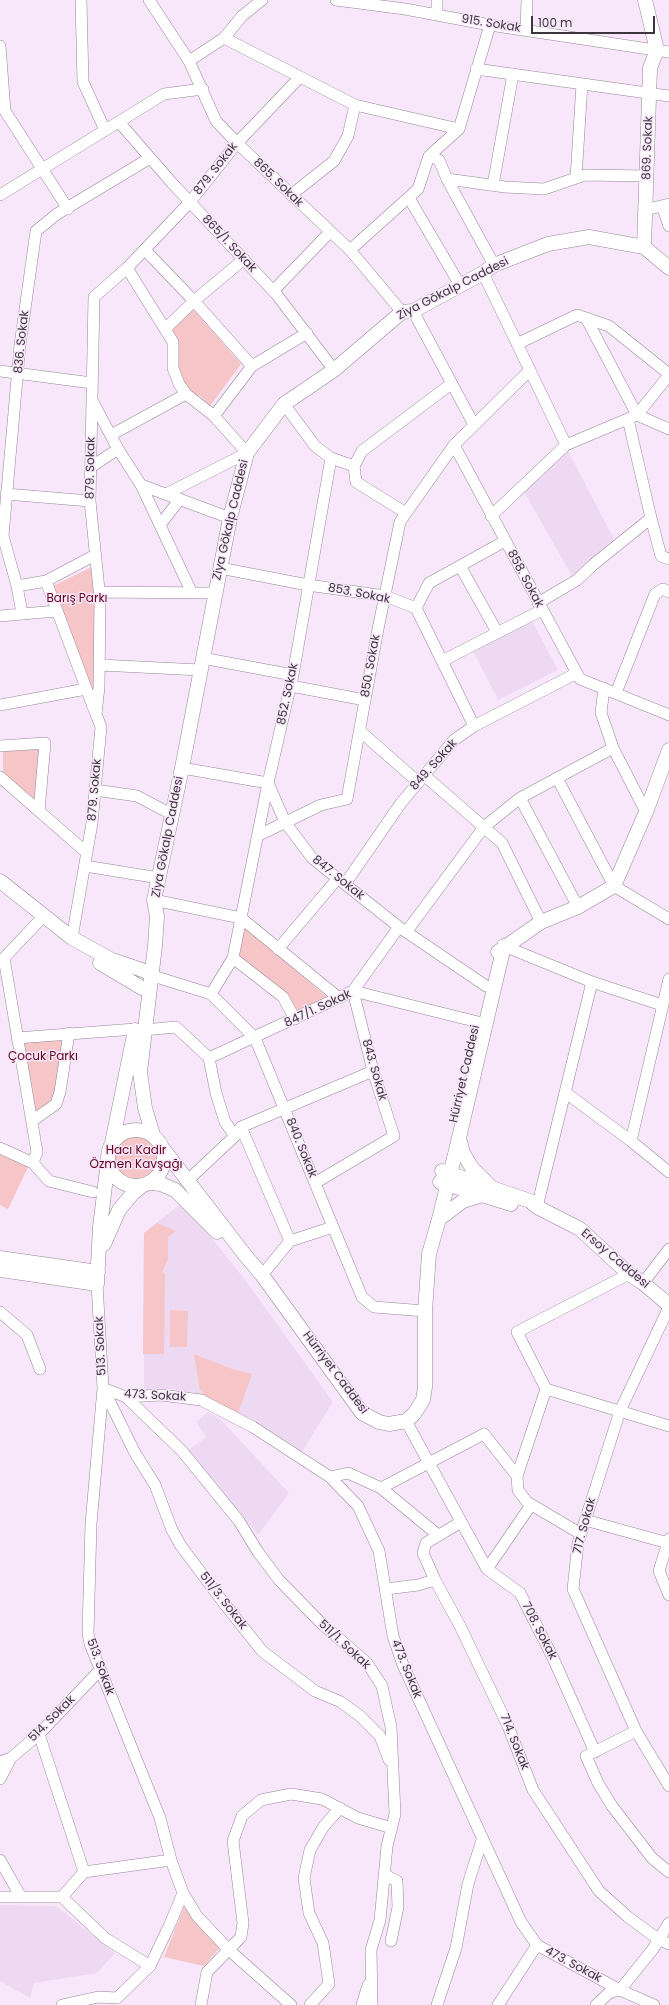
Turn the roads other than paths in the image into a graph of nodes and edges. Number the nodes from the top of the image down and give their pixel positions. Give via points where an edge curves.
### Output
1 (81, 0) edge
2 (149, 0) edge
3 (262, 0) edge
4 (336, 0) edge
5 (437, 0) edge
6 (527, 0) edge
7 (645, 0) edge
8 (405, 5) edge
9 (436, 15) junction
10 (490, 25) junction
11 (526, 30) junction
12 (224, 38) junction
13 (0, 46) edge
14 (663, 51) edge
15 (189, 60) junction
16 (476, 69) junction
17 (513, 74) junction
18 (300, 77) junction
19 (582, 84) junction
20 (203, 89) junction
21 (650, 93) junction
22 (669, 96) edge
23 (355, 105) junction
24 (119, 122) junction
25 (459, 128) junction
26 (105, 130) junction
27 (237, 143) junction
28 (429, 156) junction
29 (150, 158) junction
30 (42, 169) junction
31 (647, 176) junction
32 (576, 178) junction
33 (447, 179) junction
34 (493, 185) junction
35 (0, 195) edge
36 (291, 195) junction
37 (409, 198) junction
38 (190, 202) junction
39 (666, 205) edge
40 (68, 208) junction
41 (645, 210) junction
42 (669, 226) edge
43 (330, 232) junction
44 (644, 247) junction
45 (145, 250) junction
46 (350, 250) junction
47 (244, 259) junction
48 (127, 268) junction
49 (669, 268) edge
50 (488, 269) junction
51 (460, 285) junction
52 (273, 291) junction
53 (194, 301) junction
54 (408, 312) junction
55 (586, 318) junction
56 (165, 329) junction
57 (306, 333) junction
58 (517, 344) junction
59 (252, 366) junction
60 (334, 370) junction
61 (530, 370) junction
62 (0, 371) edge
63 (18, 373) junction
64 (669, 375) edge
65 (92, 383) junction
66 (451, 384) junction
67 (186, 394) junction
68 (92, 400) junction
69 (284, 404) junction
70 (214, 416) junction
71 (632, 417) junction
72 (474, 425) junction
73 (669, 429) edge
74 (111, 436) junction
75 (454, 445) junction
76 (566, 445) junction
77 (118, 449) junction
78 (247, 453) junction
79 (331, 458) junction
80 (354, 466) junction
81 (91, 467) junction
82 (141, 485) junction
83 (6, 494) junction
84 (166, 494) junction
85 (180, 500) junction
86 (90, 501) junction
87 (406, 513) junction
88 (492, 516) junction
89 (230, 518) junction
90 (651, 518) junction
91 (160, 525) junction
92 (1, 536) edge
93 (505, 541) junction
94 (95, 555) junction
95 (669, 560) edge
96 (460, 566) junction
97 (220, 568) junction
98 (46, 582) junction
99 (308, 585) junction
100 (17, 586) junction
101 (99, 592) junction
102 (669, 592) edge
103 (192, 593) junction
104 (215, 593) junction
105 (385, 596) junction
106 (540, 607) junction
107 (416, 608) junction
108 (56, 611) junction
109 (22, 613) junction
110 (0, 616) edge
111 (497, 632) junction
112 (442, 660) junction
113 (201, 664) junction
114 (100, 665) junction
115 (577, 673) junction
116 (293, 675) junction
117 (291, 686) junction
118 (604, 688) junction
119 (86, 689) junction
120 (616, 693) junction
121 (365, 700) junction
122 (0, 706) edge
123 (96, 714) junction
124 (669, 715) edge
125 (474, 726) junction
126 (360, 730) junction
127 (0, 746) edge
128 (613, 748) junction
129 (669, 750) edge
130 (182, 768) junction
131 (0, 777) edge
132 (557, 778) junction
133 (421, 779) junction
134 (268, 783) junction
135 (95, 790) junction
136 (520, 798) junction
137 (39, 811) junction
138 (646, 812) junction
139 (171, 814) junction
140 (285, 822) junction
141 (484, 827) junction
142 (258, 836) junction
143 (87, 853) junction
144 (85, 866) junction
145 (158, 878) junction
146 (0, 881) edge
147 (341, 881) junction
148 (614, 886) junction
149 (0, 893) edge
150 (154, 900) junction
151 (578, 907) junction
152 (241, 918) junction
153 (669, 919) edge
154 (39, 921) junction
155 (541, 922) junction
156 (403, 929) junction
157 (72, 938) junction
158 (504, 946) junction
159 (278, 949) junction
160 (2, 958) edge
161 (233, 958) junction
162 (147, 973) junction
163 (669, 979) edge
164 (166, 980) junction
165 (592, 982) junction
166 (486, 986) junction
167 (145, 990) junction
168 (353, 991) junction
169 (667, 992) edge
170 (211, 994) junction
171 (339, 998) junction
172 (662, 1005) junction
173 (295, 1019) junction
174 (478, 1022) junction
175 (69, 1033) junction
176 (139, 1035) junction
177 (17, 1038) junction
178 (255, 1038) junction
179 (209, 1058) junction
180 (373, 1071) junction
181 (566, 1093) junction
182 (284, 1109) junction
183 (32, 1121) junction
184 (238, 1131) junction
185 (153, 1135) junction
186 (459, 1138) junction
187 (631, 1140) junction
188 (112, 1143) junction
189 (0, 1148) edge
190 (164, 1150) junction
191 (108, 1161) junction
192 (33, 1163) junction
193 (669, 1172) edge
194 (445, 1178) junction
195 (187, 1181) junction
196 (315, 1182) junction
197 (146, 1185) junction
198 (486, 1191) junction
199 (93, 1192) dead end
200 (536, 1207) junction
201 (439, 1219) junction
202 (333, 1227) junction
203 (290, 1242) junction
204 (669, 1249) edge
205 (429, 1254) junction
206 (245, 1255) junction
207 (0, 1258) edge
208 (0, 1270) edge
209 (629, 1274) junction
210 (262, 1275) junction
211 (98, 1278) junction
212 (643, 1283) junction
213 (669, 1306) edge
214 (426, 1311) junction
215 (0, 1312) edge
216 (40, 1369) dead end
217 (103, 1388) junction
218 (546, 1389) junction
219 (126, 1397) junction
220 (620, 1411) junction
221 (406, 1421) junction
222 (669, 1426) edge
223 (428, 1464) junction
224 (517, 1476) junction
225 (330, 1477) junction
226 (380, 1488) junction
227 (531, 1505) junction
228 (586, 1520) junction
229 (461, 1522) junction
230 (581, 1534) junction
231 (438, 1535) junction
232 (668, 1541) edge
233 (487, 1569) junction
234 (435, 1580) junction
235 (386, 1589) junction
236 (669, 1596) edge
237 (100, 1670) junction
238 (636, 1731) junction
239 (39, 1734) junction
240 (590, 1754) junction
241 (12, 1758) junction
242 (0, 1762) edge
243 (393, 1769) junction
244 (0, 1779) edge
245 (667, 1779) edge
246 (340, 1808) junction
247 (392, 1828) junction
248 (482, 1840) junction
249 (0, 1860) edge
250 (171, 1860) junction
251 (84, 1872) junction
252 (669, 1872) edge
253 (384, 1875) junction
254 (183, 1893) junction
255 (21, 1896) junction
256 (0, 1897) edge
257 (62, 1897) junction
258 (669, 1923) edge
259 (658, 1939) junction
260 (391, 1941) dead end
261 (669, 1944) edge
262 (537, 1945) junction
263 (229, 1950) junction
264 (150, 1966) junction
265 (370, 1977) junction
266 (620, 1990) junction
267 (118, 2001) edge
268 (62, 2005) edge
269 (201, 2005) edge
270 (291, 2005) edge
271 (310, 2005) edge
272 (362, 2005) edge
273 (372, 2005) edge
274 (437, 2005) edge
275 (498, 2005) edge
276 (596, 2005) edge
277 (654, 2005) edge

1 - 26 street via 83,82
2 - 15 street, 865. Sokak
3 - 12 street via 242,16
4 - 8 street, 915. Sokak
5 - 9 street
6 - 11 street
7 - 14 main road
8 - 9 street, 915. Sokak
9 - 10 street, 915. Sokak
10 - 11 street, 915. Sokak
10 - 16 street
11 - 14 street, 915. Sokak
12 - 15 street
12 - 18 street
13 - 30 street via 5,111
14 - 21 main road, 869. Sokak via 650,68
15 - 20 street, 865. Sokak
16 - 17 street
16 - 25 street
17 - 19 street
17 - 34 street
18 - 23 street
18 - 27 street, 879. Sokak
19 - 21 street
19 - 32 street
20 - 24 street via 164,94
20 - 27 street, 865. Sokak via 216,121
21 - 22 street
21 - 31 main road, 869. Sokak
23 - 25 street
23 - 36 street via 348,136 334,161
24 - 26 street
24 - 29 street, 865/1. Sokak
25 - 28 street
26 - 30 street
27 - 36 street, 865. Sokak
27 - 38 street, 879. Sokak
28 - 33 street via 439,160
28 - 37 street via 418,189
29 - 38 street, 865/1. Sokak
29 - 40 street, 836. Sokak
30 - 35 street
30 - 40 street
31 - 32 street via 585,175
31 - 41 main road, 869. Sokak
32 - 34 street via 544,189
33 - 34 street
33 - 50 street
36 - 43 street, 865. Sokak
37 - 46 street
37 - 51 street
38 - 45 street, 879. Sokak
38 - 47 street, 865/1. Sokak
39 - 41 street
39 - 42 street
40 - 63 street, 836. Sokak via 36,231
41 - 44 main road, 869. Sokak
43 - 46 street, 865. Sokak
43 - 52 street
44 - 49 main road, Ziya Gökalp Caddesi
44 - 50 main road, Ziya Gökalp Caddesi via 589,237 548,244
45 - 48 street, 879. Sokak
45 - 53 street
46 - 54 street, 865. Sokak
47 - 52 street, 865/1. Sokak
47 - 53 street
48 - 56 street
48 - 65 street, 879. Sokak via 94,297
50 - 51 main road, Ziya Gökalp Caddesi
50 - 58 street
51 - 54 main road, Ziya Gökalp Caddesi
52 - 57 street, 865/1. Sokak
53 - 56 street
53 - 59 street
54 - 60 main road, Ziya Gökalp Caddesi
54 - 66 street, 865. Sokak
55 - 58 street via 577,315
55 - 64 street via 608,326
55 - 71 street
56 - 67 street via 173,342 172,368
57 - 59 street
57 - 60 street, 865/1. Sokak
58 - 61 street
59 - 70 street
60 - 69 main road, Ziya Gökalp Caddesi
61 - 72 street
61 - 76 street
62 - 63 street
63 - 65 street
63 - 83 street, 836. Sokak
64 - 71 street
65 - 68 street, 879. Sokak
66 - 72 street, 865. Sokak
66 - 80 street via 362,451
67 - 70 street
67 - 74 street
68 - 74 street
68 - 81 street, 879. Sokak
69 - 78 main road, Ziya Gökalp Caddesi
69 - 79 street via 315,446
70 - 78 street
71 - 73 street
71 - 76 street
71 - 90 street
72 - 75 street
74 - 77 street
75 - 87 street
75 - 88 street, 858. Sokak
76 - 88 street
77 - 81 street
77 - 82 street
78 - 84 street
78 - 89 main road, Ziya Gökalp Caddesi
79 - 80 street
79 - 99 street, 852. Sokak
80 - 87 street via 356,482
81 - 86 street, 879. Sokak
82 - 84 street
82 - 91 street
83 - 86 street
83 - 92 street, 836. Sokak
84 - 85 street
85 - 89 street
85 - 91 street
86 - 94 street, 879. Sokak
87 - 105 street, 850. Sokak via 400,522
88 - 93 street, 858. Sokak
89 - 97 main road, Ziya Gökalp Caddesi
90 - 95 street via 661,556
90 - 106 street via 577,580
91 - 103 street
92 - 100 street, 836. Sokak
93 - 96 street
93 - 106 street, 858. Sokak
94 - 98 street
94 - 101 street, 879. Sokak
96 - 107 street via 428,583
96 - 111 street
97 - 99 street, 853. Sokak
97 - 104 main road, Ziya Gökalp Caddesi
98 - 100 street
98 - 108 street
99 - 105 street, 853. Sokak
99 - 116 street, 852. Sokak
100 - 109 street, 836. Sokak
101 - 103 street
101 - 114 street, 879. Sokak
102 - 120 street via 663,589 655,594
103 - 104 street
104 - 113 main road, Ziya Gökalp Caddesi
105 - 107 street, 853. Sokak
105 - 121 street, 850. Sokak
106 - 111 street
106 - 115 street, 858. Sokak
107 - 112 street
108 - 109 street
108 - 119 street
109 - 110 street
111 - 112 street
112 - 125 street
113 - 114 street
113 - 116 street
113 - 130 main road, Ziya Gökalp Caddesi
114 - 123 street, 879. Sokak
115 - 118 street, 858. Sokak via 580,679
115 - 125 street, 849. Sokak
116 - 117 street, 852. Sokak
117 - 121 street
117 - 134 street, 852. Sokak
118 - 120 street, 858. Sokak
118 - 128 street via 601,713
119 - 122 street
119 - 123 street
120 - 124 street
121 - 126 street, 850. Sokak
123 - 135 street, 879. Sokak via 101,727
125 - 133 street, 849. Sokak via 454,740
126 - 133 street
126 - 140 street, 850. Sokak via 347,799 321,805
127 - 137 street via 45,743
128 - 132 street
128 - 138 street
129 - 138 main road
130 - 134 street
130 - 139 main road, Ziya Gökalp Caddesi
131 - 137 street
132 - 136 street
132 - 148 street
133 - 141 street
133 - 147 street, 849. Sokak
134 - 140 street, 847. Sokak
134 - 142 street, 852. Sokak
135 - 139 street via 137,796
135 - 143 street, 879. Sokak
136 - 141 street
136 - 151 street
137 - 143 street
138 - 148 main road
139 - 145 main road, Ziya Gökalp Caddesi
140 - 142 street, 850. Sokak
140 - 147 street, 847. Sokak via 312,858
141 - 155 street via 502,843
141 - 156 street
142 - 152 street, 852. Sokak
143 - 144 street, 879. Sokak
144 - 145 street
144 - 157 street, 879. Sokak
145 - 150 main road, Ziya Gökalp Caddesi
146 - 157 main road
147 - 156 street, 847. Sokak
147 - 159 street, 849. Sokak
148 - 151 main road, Hürriyet Caddesi
148 - 153 street
149 - 154 main road
150 - 152 street
150 - 162 main road, Ziya Gökalp Caddesi via 156,916
151 - 155 main road, Hürriyet Caddesi
152 - 159 street
152 - 161 street, 852. Sokak
154 - 160 street
154 - 167 main road via 68,945
155 - 158 main road, Hürriyet Caddesi
156 - 166 street, 847. Sokak
156 - 168 street
157 - 162 main road via 110,958
158 - 165 street
158 - 166 main road, Hürriyet Caddesi via 494,955
158 - 186 main road, Hürriyet Caddesi
159 - 171 street
160 - 177 street
161 - 170 street, 852. Sokak
161 - 173 street via 283,996
162 - 164 street, 840. Sokak
162 - 167 main road, Ziya Gökalp Caddesi
163 - 169 street
164 - 167 street
164 - 170 street, 840. Sokak
165 - 172 street
165 - 181 street
166 - 174 main road, Hürriyet Caddesi
167 - 176 main road, Ziya Gökalp Caddesi
168 - 171 street, 847/1. Sokak
168 - 174 street, 847/1. Sokak
168 - 180 street, 843. Sokak
169 - 172 street
170 - 178 street, 840. Sokak
171 - 173 street, 847/1. Sokak
172 - 187 street
173 - 178 street, 847/1. Sokak
174 - 194 main road, Hürriyet Caddesi
175 - 176 street
175 - 177 street
175 - 183 street via 56,1104
176 - 179 street via 176,1026
176 - 185 main road via 140,1072 145,1108
176 - 188 main road
177 - 183 street
178 - 179 street, 847/1. Sokak
178 - 182 street, 840. Sokak
179 - 184 street via 225,1122
180 - 182 street
180 - 196 street, 843. Sokak via 394,1136
181 - 187 street
181 - 200 street
182 - 184 street
182 - 196 street, 840. Sokak
183 - 192 street via 37,1152
184 - 195 street
184 - 203 street
185 - 188 main road via 135,1130 118,1136
185 - 190 main road
186 - 194 main road, Hürriyet Caddesi
186 - 198 main road, Ersoy Caddesi via 463,1153
187 - 193 street
188 - 191 main road
189 - 192 street
190 - 195 main road
190 - 197 main road via 163,1169 158,1177
191 - 197 main road via 110,1170 124,1184 133,1187
191 - 211 main road via 100,1227
192 - 199 street via 49,1181
194 - 198 main road, Ersoy Caddesi
194 - 201 main road, Hürriyet Caddesi
194 - 205 main road, Hürriyet Caddesi via 425,1239
195 - 206 main road
196 - 202 street, 840. Sokak
197 - 206 main road via 161,1184 175,1190 231,1246
197 - 211 main road via 133,1193 119,1210 110,1227
198 - 200 main road, Ersoy Caddesi via 530,1201
198 - 201 main road via 463,1201
200 - 209 main road, Ersoy Caddesi via 580,1229
201 - 205 main road, Hürriyet Caddesi
202 - 203 street
202 - 214 street, 840. Sokak via 362,1297 374,1307
203 - 210 street
204 - 212 street
205 - 214 main road, Hürriyet Caddesi
206 - 210 main road, Hürriyet Caddesi
207 - 211 main road
208 - 211 main road
209 - 212 main road, Ersoy Caddesi
209 - 218 street via 517,1332
210 - 221 main road, Hürriyet Caddesi via 362,1412 370,1418 389,1424
211 - 217 street, 513. Sokak
212 - 213 main road, Ersoy Caddesi
213 - 220 street, 717. Sokak
214 - 221 main road, Hürriyet Caddesi via 423,1400
215 - 216 street via 28,1335
217 - 219 street, 473. Sokak
217 - 237 street, 513. Sokak via 91,1524 88,1633
217 - 243 street, 511/3. Sokak via 135,1453 155,1485 172,1530 223,1602 262,1651 315,1691 341,1702 360,1716 380,1736
218 - 220 street
218 - 224 street
219 - 225 street, 473. Sokak via 161,1395 201,1400 253,1427
219 - 243 street, 511/1. Sokak via 182,1451 239,1521 279,1580 321,1623 367,1663 382,1686 391,1727
220 - 222 street
220 - 228 street, 717. Sokak
221 - 223 street, 708. Sokak
223 - 224 street via 484,1434
223 - 226 street
223 - 229 street, 708. Sokak
224 - 227 street via 518,1490
225 - 226 street via 348,1473
225 - 235 street, 473. Sokak via 358,1506 368,1525 379,1551
226 - 231 street
227 - 230 street
227 - 233 street
228 - 230 street, 717. Sokak
228 - 232 street
229 - 231 street, 714. Sokak
229 - 233 street, 708. Sokak
230 - 238 street, 717. Sokak via 573,1589
231 - 234 street, 714. Sokak via 426,1543 423,1553
232 - 236 street via 659,1571
233 - 240 street, 708. Sokak via 520,1593 553,1658
234 - 235 street
234 - 259 street, 714. Sokak via 508,1726 533,1790 599,1891
235 - 248 street, 473. Sokak via 393,1636 403,1665
237 - 239 street, 514. Sokak
237 - 250 street, 513. Sokak via 160,1818
238 - 240 street
238 - 245 street, 717. Sokak
239 - 241 street, 514. Sokak
239 - 251 street
240 - 252 street, 708. Sokak via 598,1783 612,1806 652,1858
241 - 242 street, 514. Sokak
241 - 244 street
243 - 247 street, 511/1. Sokak via 395,1814
246 - 247 street via 358,1818
246 - 263 street via 322,1799 291,1794 261,1800 242,1816 233,1841 243,1923 241,1937
246 - 271 street via 324,1826 310,1850 304,1878 309,1913 323,1943 329,1984
247 - 253 street, 511/1. Sokak
248 - 262 street, 473. Sokak via 521,1922
248 - 274 street via 468,1884 456,1948
249 - 255 street
250 - 251 street
250 - 254 street, 513. Sokak
251 - 257 street
253 - 260 street via 397,1881 398,1907
253 - 265 street, 511/1. Sokak via 380,1920 370,1950
254 - 263 street, 513. Sokak via 197,1916
254 - 264 street
255 - 256 street
255 - 257 street
257 - 264 street via 105,1938
258 - 259 street
259 - 261 street, 714. Sokak
259 - 266 street
262 - 266 street, 473. Sokak
262 - 275 street
263 - 269 street via 207,1972
263 - 270 street, 513. Sokak
264 - 267 street
265 - 272 street
265 - 273 street, 511/1. Sokak
266 - 276 street via 610,1992
266 - 277 street, 473. Sokak
267 - 268 street via 98,1997

